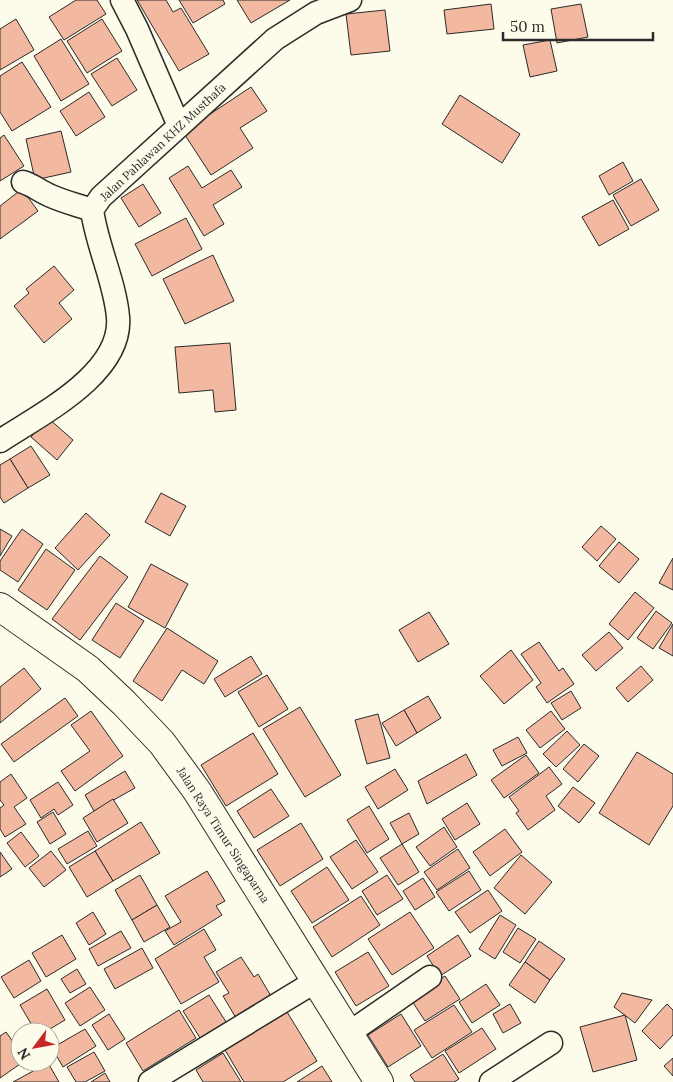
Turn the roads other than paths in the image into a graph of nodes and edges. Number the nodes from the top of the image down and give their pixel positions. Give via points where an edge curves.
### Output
1 (122, 0) edge
2 (350, 0) edge
3 (180, 126) junction
4 (23, 182) dead end
5 (92, 210) junction
6 (0, 441) edge
7 (0, 607) edge
8 (430, 977) dead end
9 (316, 981) junction
10 (350, 1033) junction
11 (550, 1043) dead end
12 (150, 1082) edge
13 (379, 1082) edge
14 (491, 1082) edge

1 - 3 street
2 - 3 street, Jalan Pahlawan KHZ Musthafa via 316,13 275,39
3 - 5 street, Jalan Pahlawan KHZ Musthafa via 107,191
4 - 5 street via 53,197
5 - 6 street, Jalan Pahlawan KHZ Musthafa via 118,318 115,342 97,371 72,395
7 - 9 main road, Jalan Raya Timur Singaparna via 88,670 162,743 197,791
8 - 10 street
9 - 10 main road, Jalan Raya Timur Singaparna
9 - 12 street
10 - 13 main road, Jalan Raya Timur Singaparna
11 - 14 street

